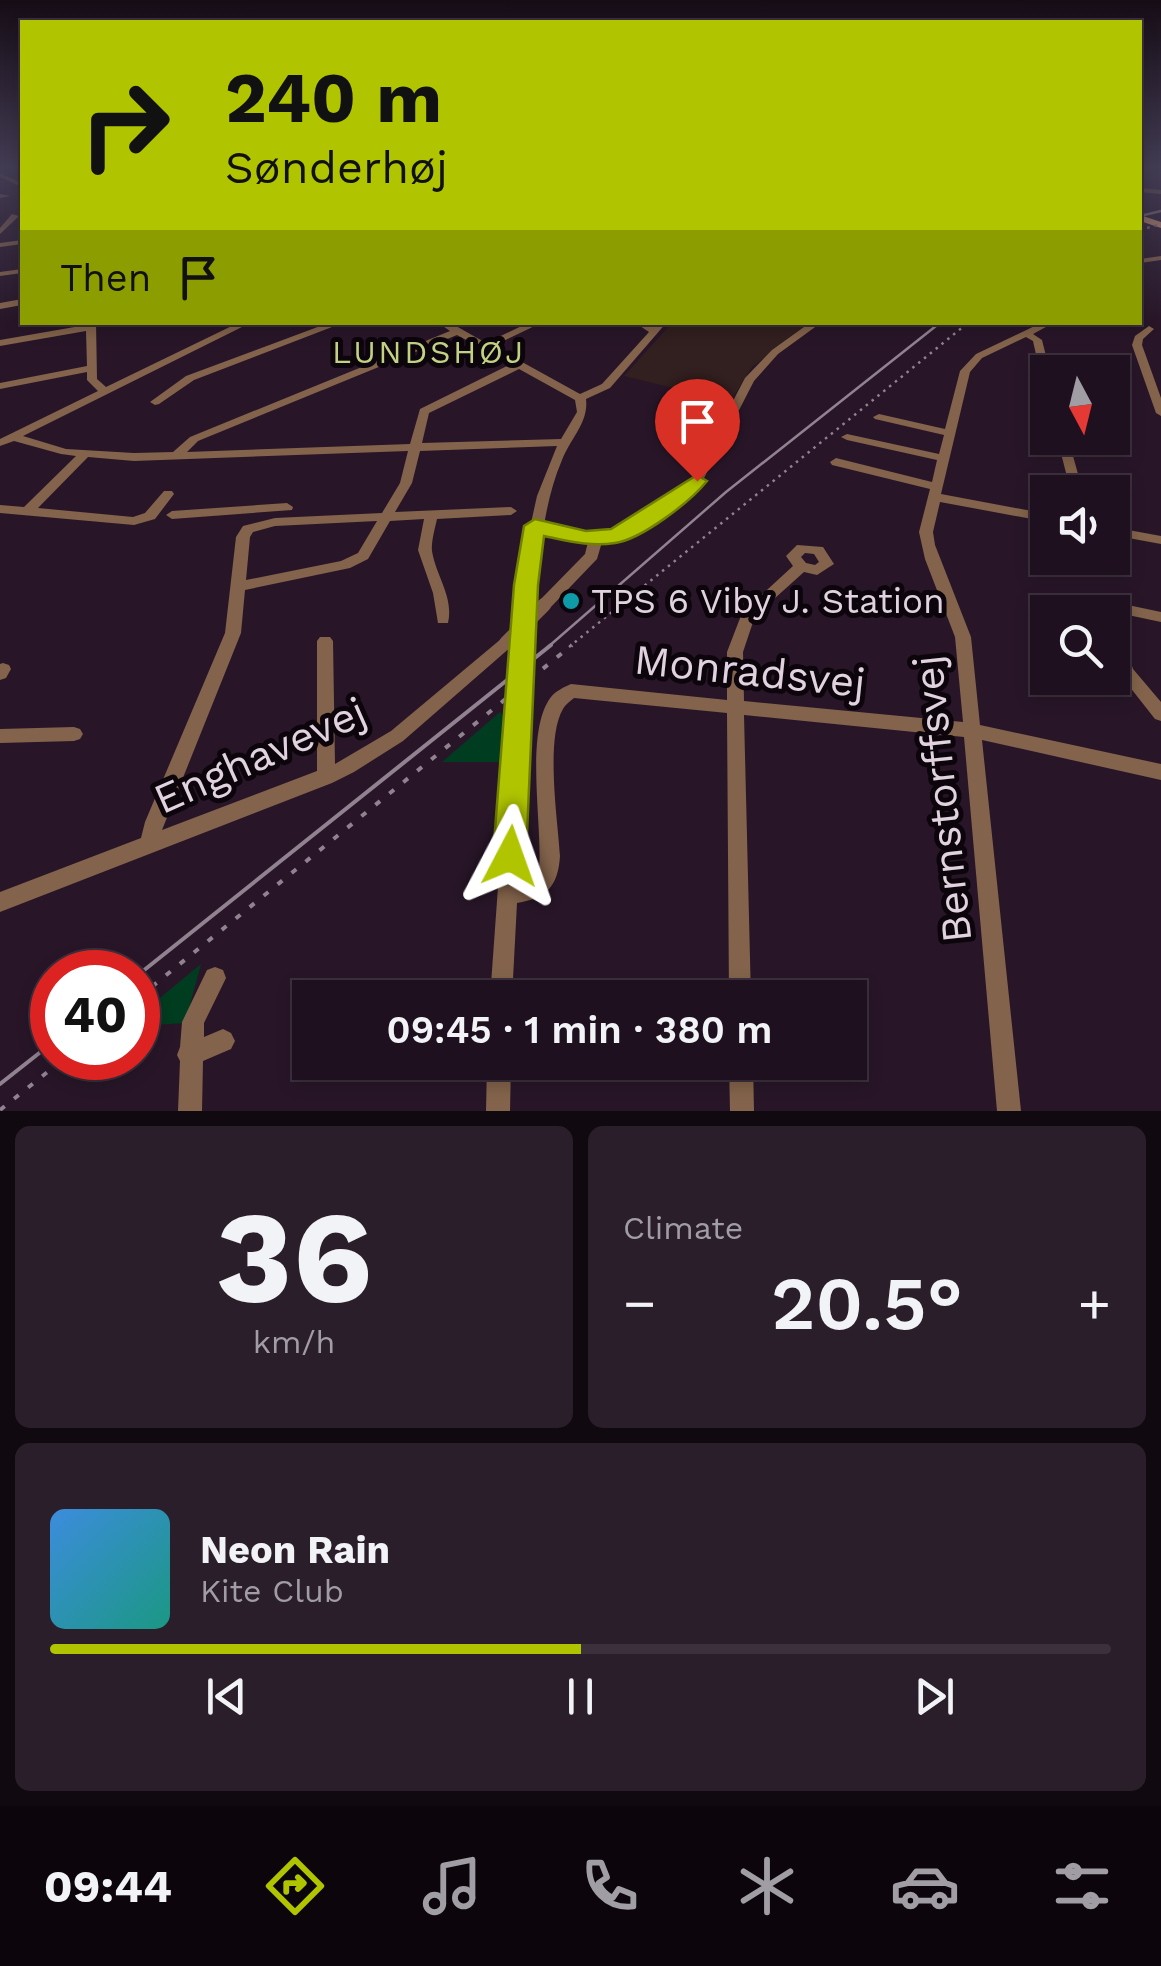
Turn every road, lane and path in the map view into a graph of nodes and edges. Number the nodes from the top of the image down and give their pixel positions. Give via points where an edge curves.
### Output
1 (91, 325) edge
2 (242, 325) edge
3 (333, 325) edge
4 (447, 325) edge
5 (532, 325) edge
6 (814, 325) edge
7 (1045, 325) edge
8 (1140, 325) edge
9 (659, 327) edge
10 (1149, 329) junction
11 (458, 331) junction
12 (1028, 334) junction
13 (1161, 334) edge
14 (0, 342) edge
15 (486, 346) junction
16 (1041, 355) edge
17 (520, 364) junction
18 (92, 368) junction
19 (0, 386) edge
20 (105, 392) junction
21 (580, 398) junction
22 (155, 402) dead end
23 (1161, 413) edge
24 (879, 417) dead end
25 (948, 434) junction
26 (847, 437) dead end
27 (6, 440) edge
28 (564, 442) junction
29 (415, 447) junction
30 (85, 454) junction
31 (176, 456) junction
32 (942, 458) junction
33 (836, 462) dead end
34 (935, 492) junction
35 (168, 494) dead end
36 (287, 507) dead end
37 (0, 509) edge
38 (254, 510) junction
39 (511, 511) dead end
40 (28, 512) junction
41 (431, 514) junction
42 (1030, 514) edge
43 (172, 515) dead end
44 (389, 516) junction
45 (535, 526) junction
46 (252, 527) junction
47 (1130, 534) edge
48 (596, 538) junction
49 (1161, 540) edge
50 (800, 567) dead end
51 (239, 586) junction
52 (1130, 612) edge
53 (1161, 617) edge
54 (443, 619) dead end
55 (325, 641) dead end
56 (1130, 677) edge
57 (734, 705) junction
58 (1161, 714) edge
59 (970, 730) junction
60 (74, 734) dead end
61 (0, 736) edge
62 (1161, 772) edge
63 (326, 776) junction
64 (150, 844) junction
65 (507, 896) junction
66 (0, 902) edge
67 (215, 978) dead end
68 (502, 980) edge
69 (740, 980) edge
70 (223, 1041) dead end
71 (189, 1055) junction
72 (499, 1080) edge
73 (742, 1080) edge
74 (190, 1111) edge
75 (498, 1111) edge
76 (742, 1111) edge
77 (1008, 1111) edge

1 - 14 street
1 - 18 street
2 - 20 street
3 - 22 street via 190,378
4 - 11 street
5 - 15 street
6 - 48 street via 749,380 692,488 631,530
7 - 12 street, Bernstorffsvej
8 - 10 street
9 - 21 street via 606,386
10 - 13 street
10 - 23 street via 1137,345
11 - 15 street
11 - 31 street via 194,439
12 - 16 street
12 - 25 street, Bernstorffsvej via 980,356 966,371
15 - 17 street
17 - 21 street
17 - 29 street via 430,406 420,418
18 - 19 street
18 - 20 street via 93,385
20 - 27 street
21 - 28 street via 582,412
24 - 25 street
25 - 32 street, Bernstorffsvej
26 - 32 street
27 - 30 street
28 - 29 street
28 - 45 street
29 - 31 street
29 - 44 street
30 - 31 street
30 - 40 street
32 - 34 street, Bernstorffsvej
33 - 34 street
34 - 42 street
34 - 59 street, Bernstorffsvej via 928,549 962,637
35 - 40 street via 150,516 134,521
36 - 38 street
37 - 40 street
38 - 43 street
38 - 46 street
39 - 41 street
41 - 44 street
41 - 54 street via 425,550
44 - 46 street
44 - 51 street via 370,549 354,561
45 - 48 street
45 - 65 street
46 - 51 street via 243,537
47 - 49 street
48 - 63 street, Enghavevej, bridge via 592,556 506,642 396,736
50 - 57 street via 743,625
51 - 64 street via 226,654
52 - 53 street
55 - 63 street
56 - 58 street
57 - 59 street, Monradsvej
57 - 65 street, Monradsvej via 584,690 562,694 550,713 549,874 532,891
57 - 69 street
59 - 62 street, Monradsvej
59 - 77 street, Bernstorffsvej
60 - 61 street
63 - 64 street, Enghavevej
64 - 66 street, Enghavevej
65 - 68 street
67 - 71 street via 193,1022
70 - 71 street
71 - 74 street
72 - 75 street
73 - 76 street

